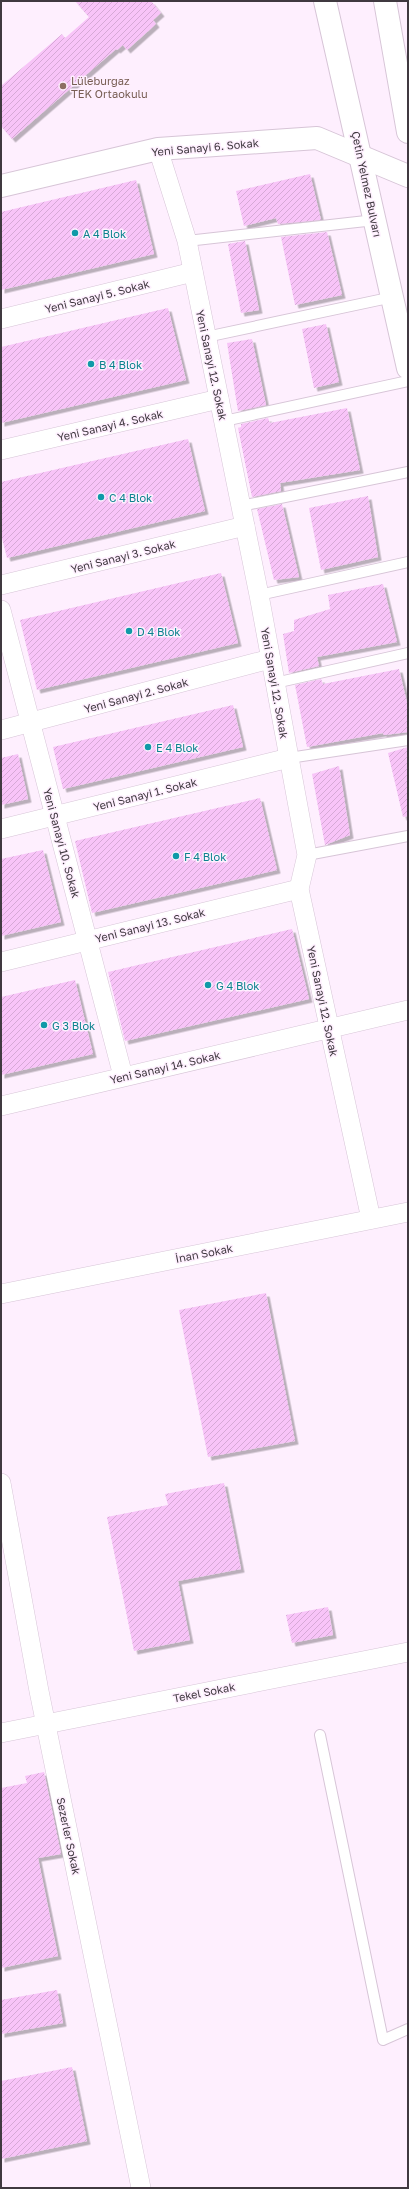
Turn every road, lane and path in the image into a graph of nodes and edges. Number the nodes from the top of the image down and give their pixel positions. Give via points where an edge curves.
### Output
1 (325, 1) edge
2 (385, 1) edge
3 (408, 132) edge
4 (158, 148) junction
5 (361, 155) junction
6 (408, 176) edge
7 (1, 186) edge
8 (375, 220) junction
9 (187, 241) junction
10 (193, 272) junction
11 (393, 297) junction
12 (1, 319) edge
13 (206, 337) junction
14 (408, 368) edge
15 (408, 381) edge
16 (219, 399) junction
17 (224, 421) junction
18 (1, 450) edge
19 (408, 472) edge
20 (241, 506) junction
21 (245, 526) junction
22 (408, 562) edge
23 (1, 585) edge
24 (258, 595) junction
25 (1, 610) edge
26 (408, 653) edge
27 (270, 659) junction
28 (275, 683) junction
29 (30, 723) junction
30 (1, 730) edge
31 (408, 740) edge
32 (289, 758) junction
33 (55, 817) junction
34 (1, 829) edge
35 (408, 836) edge
36 (307, 855) junction
37 (299, 889) junction
38 (88, 940) junction
39 (1, 962) edge
40 (408, 1010) edge
41 (329, 1029) junction
42 (123, 1076) junction
43 (1, 1106) edge
44 (408, 1212) edge
45 (371, 1219) junction
46 (1, 1294) edge
47 (1, 1483) edge
48 (408, 1652) edge
49 (45, 1723) junction
50 (1, 1733) edge
51 (320, 1735) dead end
52 (408, 2029) edge
53 (141, 2188) edge

1 - 5 street, Çetin Yelmez Bulvarı
2 - 3 street
4 - 5 street, Yeni Sanayi 6. Sokak via 317,138
4 - 7 street, Yeni Sanayi 6. Sokak
4 - 9 street, Yeni Sanayi 12. Sokak
5 - 6 street, Yeni Sanayi 6. Sokak
5 - 8 street, Çetin Yelmez Bulvarı
8 - 9 lane
8 - 11 street, Çetin Yelmez Bulvarı
9 - 10 street, Yeni Sanayi 12. Sokak
10 - 12 street, Yeni Sanayi 5. Sokak
10 - 13 street, Yeni Sanayi 12. Sokak
11 - 13 lane
11 - 14 street, Çetin Yelmez Bulvarı
13 - 16 street, Yeni Sanayi 12. Sokak
15 - 17 lane
16 - 17 street, Yeni Sanayi 12. Sokak
16 - 18 street, Yeni Sanayi 4. Sokak
17 - 20 street, Yeni Sanayi 12. Sokak
19 - 20 lane
20 - 21 street, Yeni Sanayi 12. Sokak
21 - 23 street, Yeni Sanayi 3. Sokak
21 - 24 street, Yeni Sanayi 12. Sokak
22 - 24 lane
24 - 27 street, Yeni Sanayi 12. Sokak
25 - 29 street, Yeni Sanayi 10. Sokak
26 - 28 lane
27 - 28 street, Yeni Sanayi 12. Sokak
27 - 29 street, Yeni Sanayi 2. Sokak
28 - 32 street, Yeni Sanayi 12. Sokak
29 - 30 street, Yeni Sanayi 2. Sokak
29 - 33 street, Yeni Sanayi 10. Sokak
31 - 32 lane
32 - 33 street, Yeni Sanayi 1. Sokak
32 - 36 street, Yeni Sanayi 12. Sokak
33 - 34 street, Yeni Sanayi 1. Sokak
33 - 38 street, Yeni Sanayi 10. Sokak
35 - 36 lane
36 - 37 street, Yeni Sanayi 12. Sokak
37 - 38 street, Yeni Sanayi 13. Sokak
37 - 41 street, Yeni Sanayi 12. Sokak
38 - 39 street, Yeni Sanayi 13. Sokak
38 - 42 street, Yeni Sanayi 10. Sokak
40 - 41 street, Yeni Sanayi 14. Sokak
41 - 42 street, Yeni Sanayi 14. Sokak
41 - 45 street, Yeni Sanayi 12. Sokak
42 - 43 street, Yeni Sanayi 14. Sokak
44 - 45 street, İnan Sokak
45 - 46 street, İnan Sokak
47 - 49 street, Sezerler Sokak
48 - 49 street, Tekel Sokak
49 - 50 street, Tekel Sokak
49 - 53 street, Sezerler Sokak
51 - 52 lane via 383,2040

